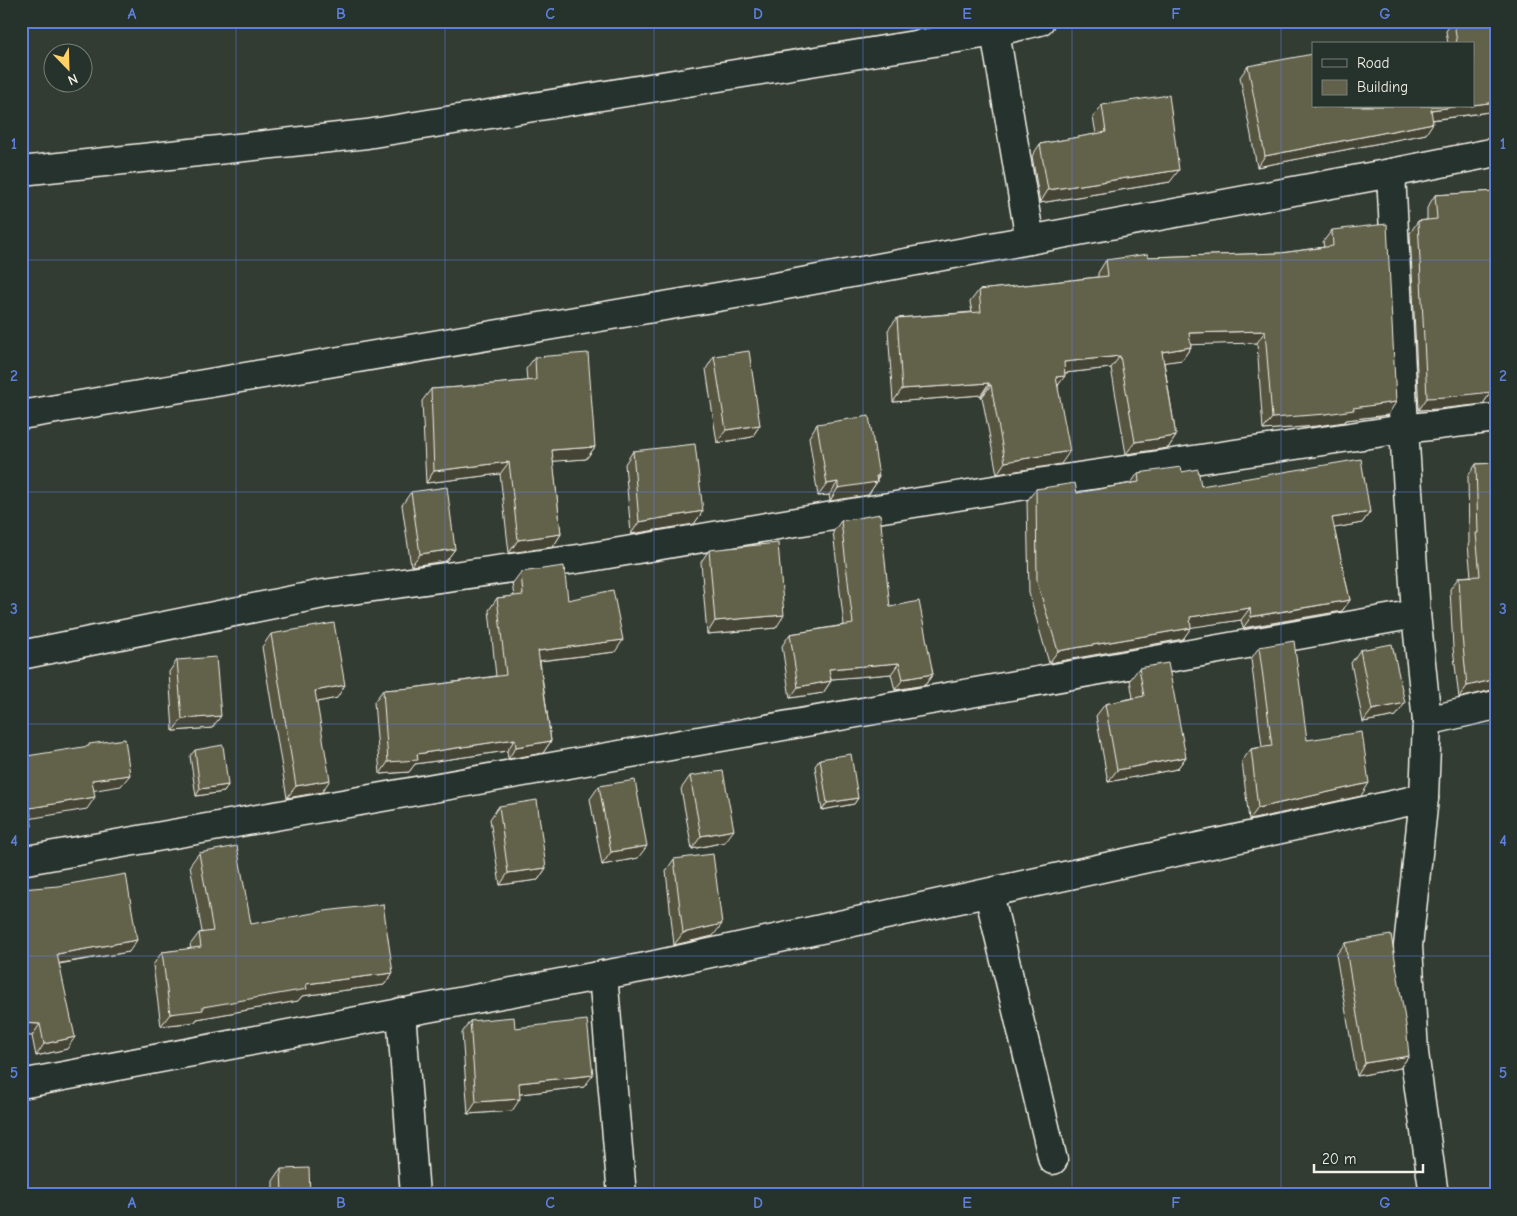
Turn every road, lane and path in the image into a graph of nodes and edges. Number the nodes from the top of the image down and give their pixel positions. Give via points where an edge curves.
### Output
1 (1040, 21) edge
2 (995, 32) junction
3 (1496, 152) edge
4 (21, 171) edge
5 (1391, 173) junction
6 (1030, 240) junction
7 (21, 415) edge
8 (1496, 418) edge
9 (1404, 429) junction
10 (1416, 614) junction
11 (21, 655) edge
12 (1496, 705) edge
13 (1427, 721) junction
14 (1424, 798) junction
15 (21, 861) edge
16 (989, 894) junction
17 (603, 975) junction
18 (401, 1012) junction
19 (21, 1084) edge
20 (1053, 1160) dead end
21 (416, 1195) edge
22 (622, 1195) edge
23 (1434, 1195) edge

1 - 2 street
2 - 4 street via 366,134
2 - 6 street
3 - 5 street
5 - 6 street
5 - 9 street
6 - 7 street via 759,290
8 - 9 street
9 - 10 street
9 - 11 street via 1015,487 585,558 323,594
10 - 13 street
10 - 15 street
12 - 13 street
13 - 14 street
14 - 16 street
14 - 23 street via 1408,946 1414,1053
16 - 17 street
16 - 20 street
17 - 18 street
17 - 22 street
18 - 19 street
18 - 21 street

